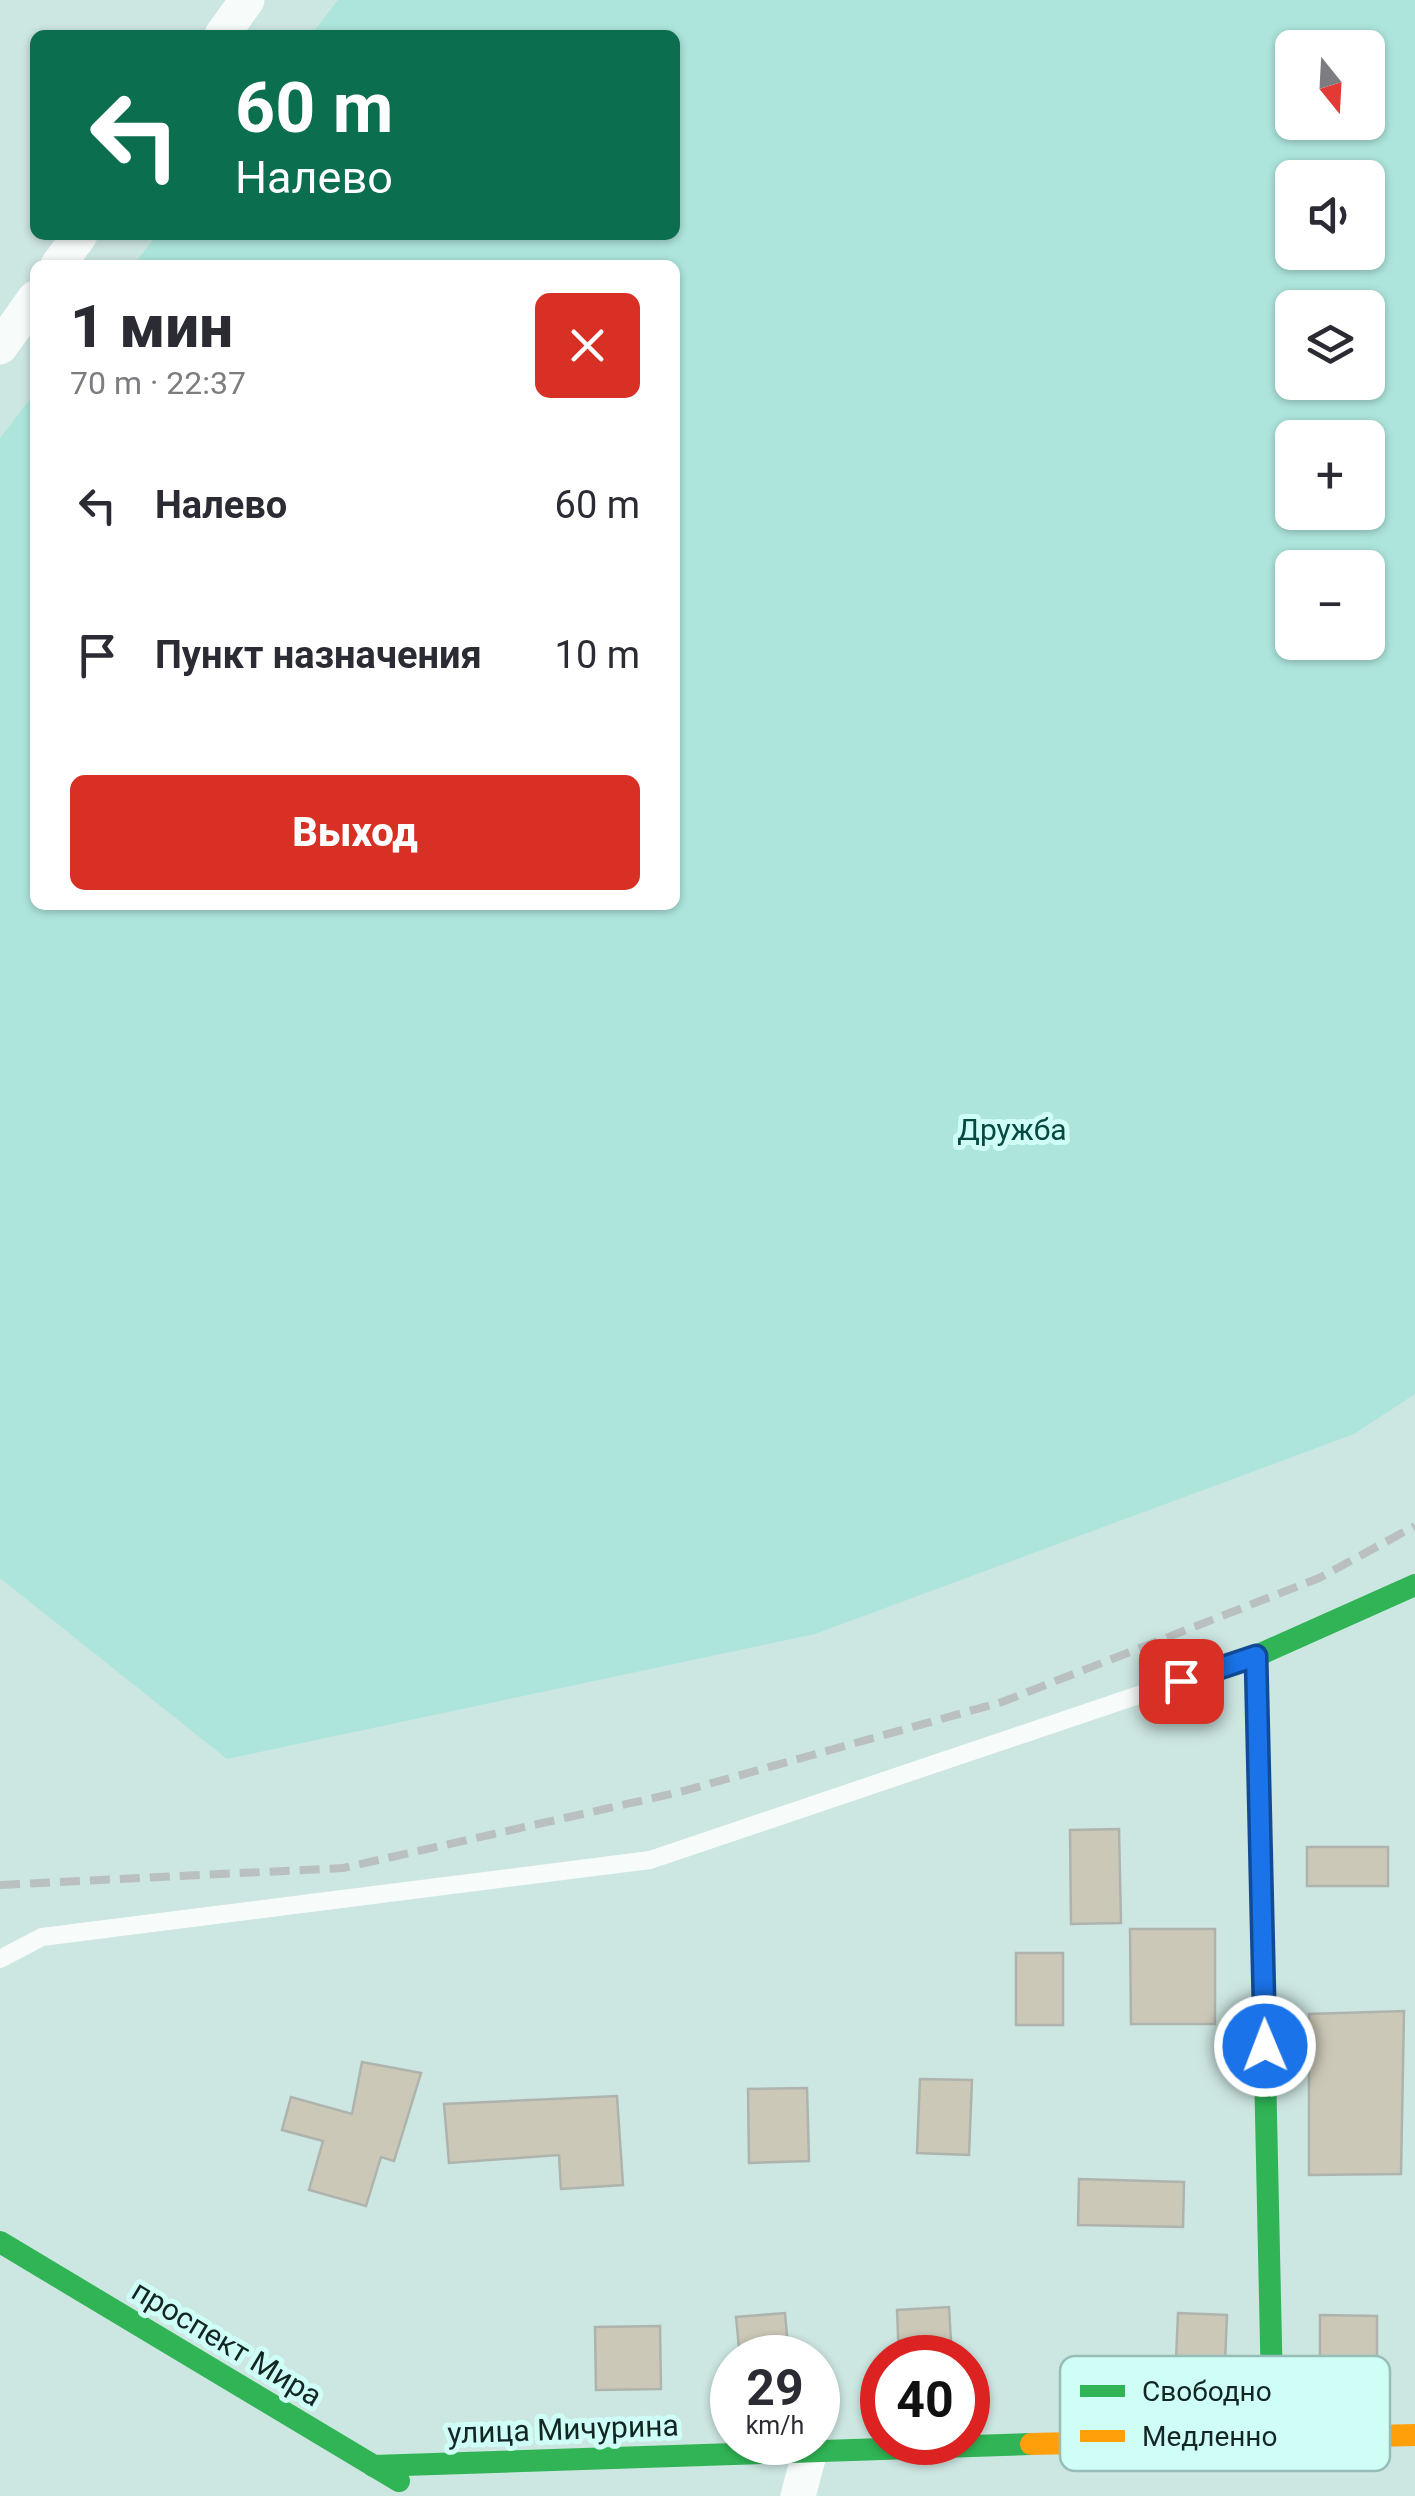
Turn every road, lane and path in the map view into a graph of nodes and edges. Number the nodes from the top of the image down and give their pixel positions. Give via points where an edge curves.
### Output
1 (247, 0) edge
2 (226, 30) edge
3 (30, 305) edge
4 (0, 347) edge
5 (1415, 1584) edge
6 (1256, 1656) junction
7 (0, 1959) edge
8 (0, 2242) edge
9 (1271, 2356) edge
10 (1390, 2435) edge
11 (1415, 2435) edge
12 (1060, 2443) edge
13 (840, 2450) edge
14 (710, 2454) edge
15 (806, 2465) edge
16 (373, 2466) junction
17 (424, 2496) edge
18 (798, 2496) edge

1 - 2 street
3 - 4 street
5 - 6 street
6 - 7 lane via 650,1860 42,1937
6 - 9 street
8 - 16 street, проспект Мира
10 - 11 street, улица Мичурина
12 - 13 street, улица Мичурина
14 - 16 street, улица Мичурина
15 - 18 street
16 - 17 street, проспект Мира

